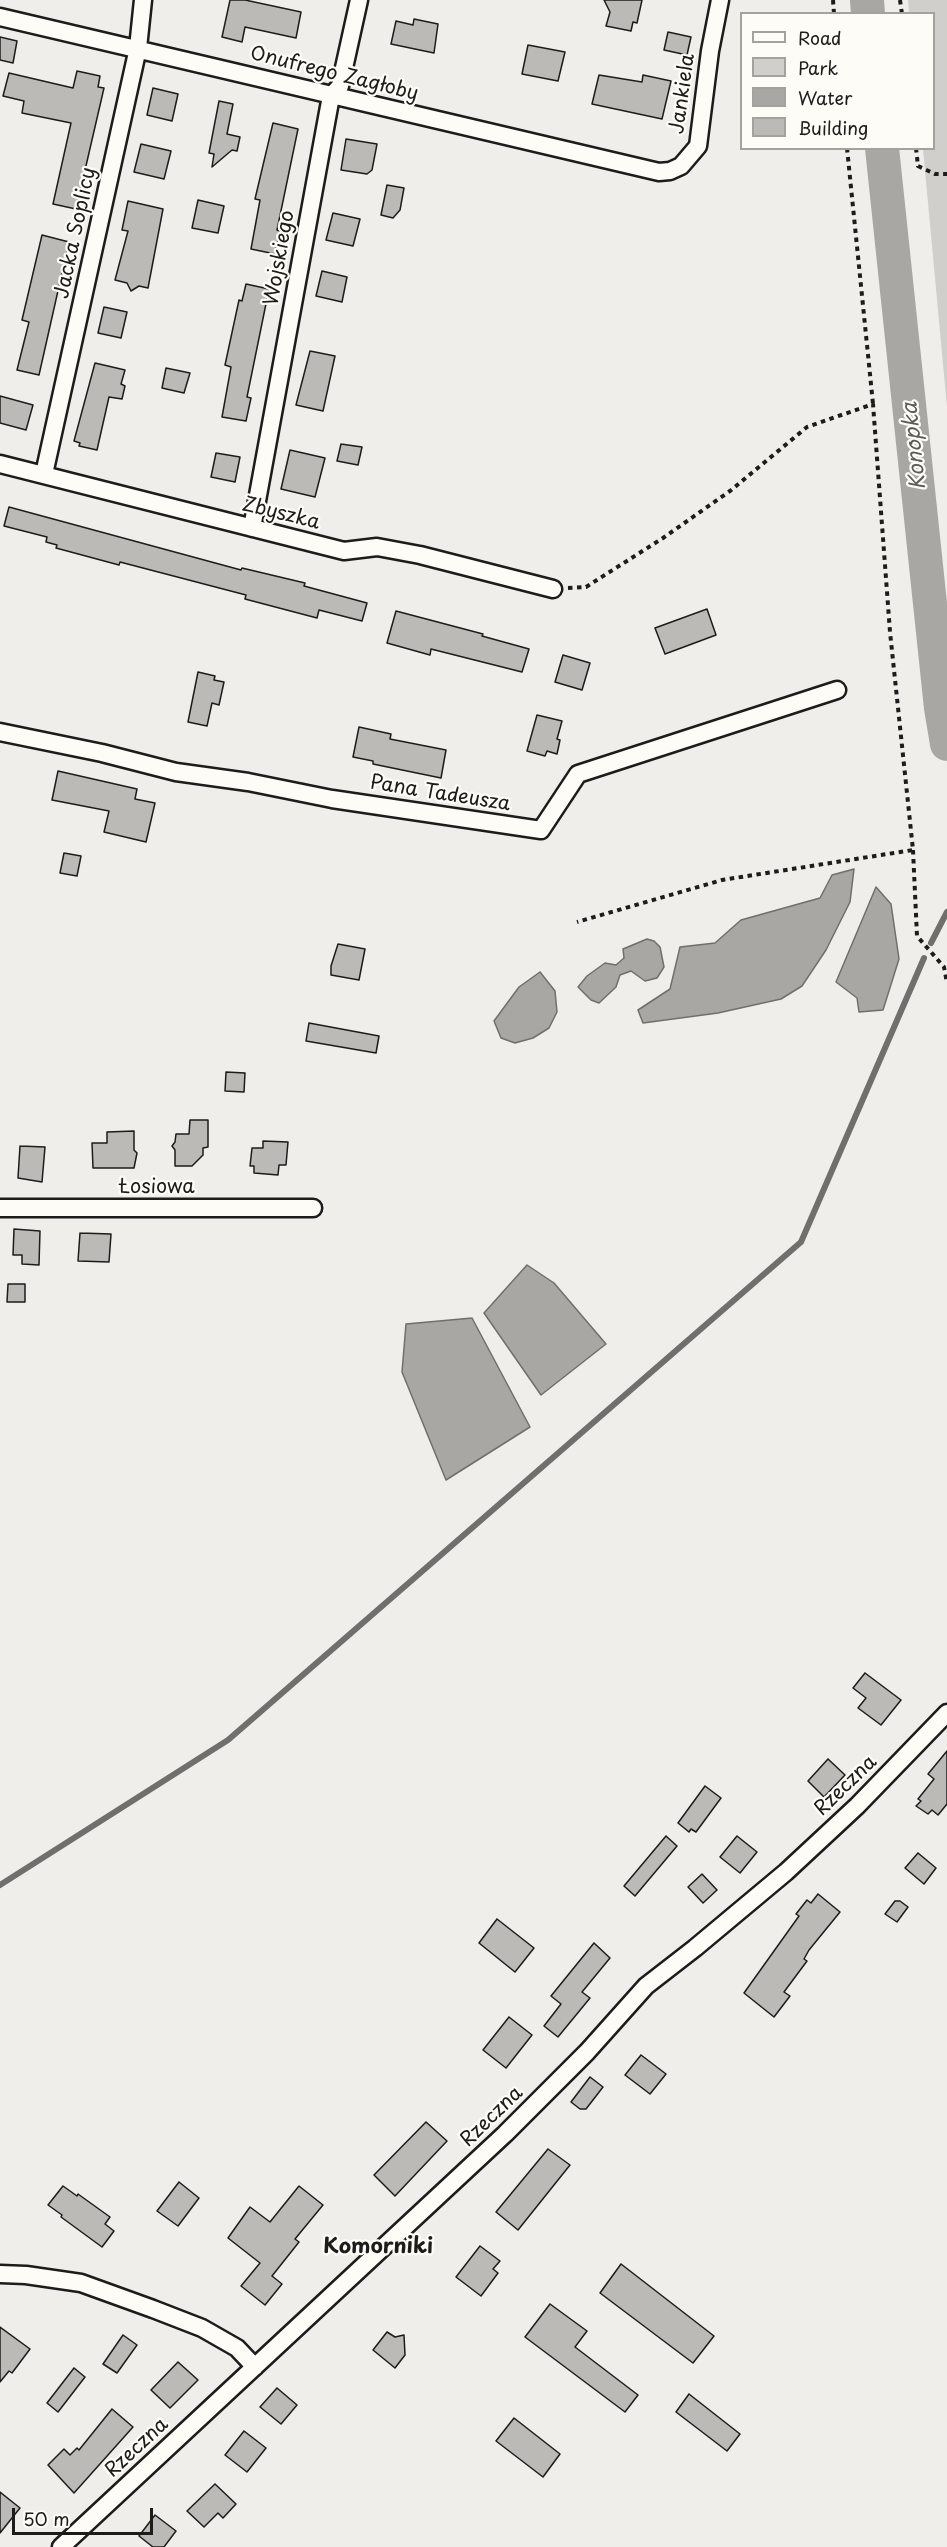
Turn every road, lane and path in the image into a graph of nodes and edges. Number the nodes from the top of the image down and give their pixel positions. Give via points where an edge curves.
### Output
1 (143, 0) edge
2 (359, 0) edge
3 (720, 0) edge
4 (0, 17) edge
5 (138, 48) junction
6 (331, 96) junction
7 (847, 150) edge
8 (916, 150) edge
9 (659, 172) joint
10 (947, 174) edge
11 (873, 404) junction
12 (0, 464) edge
13 (44, 474) junction
14 (252, 528) junction
15 (553, 590) joint
16 (837, 690) dead end
17 (0, 732) edge
18 (913, 850) junction
19 (576, 922) dead end
20 (947, 983) edge
21 (0, 1208) edge
22 (313, 1208) dead end
23 (947, 1713) edge
24 (0, 2274) edge
25 (255, 2367) junction
26 (61, 2547) edge

1 - 5 street, Jacka Soplicy
2 - 6 street, Wojskiego via 340,86
3 - 9 street, Jankiela via 698,146 681,166
4 - 5 street, Onufrego Zagłoby
5 - 6 street, Onufrego Zagłoby
5 - 13 street, Jacka Soplicy
6 - 9 street, Onufrego Zagłoby
6 - 14 street, Wojskiego
7 - 11 path
8 - 10 path via 918,166 935,174
11 - 15 path via 807,427 730,491 586,587
11 - 18 path via 890,632
12 - 13 street, Zbyszka
13 - 14 street, Zbyszka
14 - 15 street, Zbyszka via 344,551 377,547 420,555
16 - 17 street, Pana Tadeusza via 578,774 542,830 176,772
18 - 19 path via 722,880
18 - 20 path via 917,936 944,967
21 - 22 street, Łosiowa
23 - 25 street, Rzeczna via 786,1872 646,1986 505,2134
24 - 25 street via 81,2283 153,2308 202,2328 237,2348
25 - 26 street, Rzeczna

